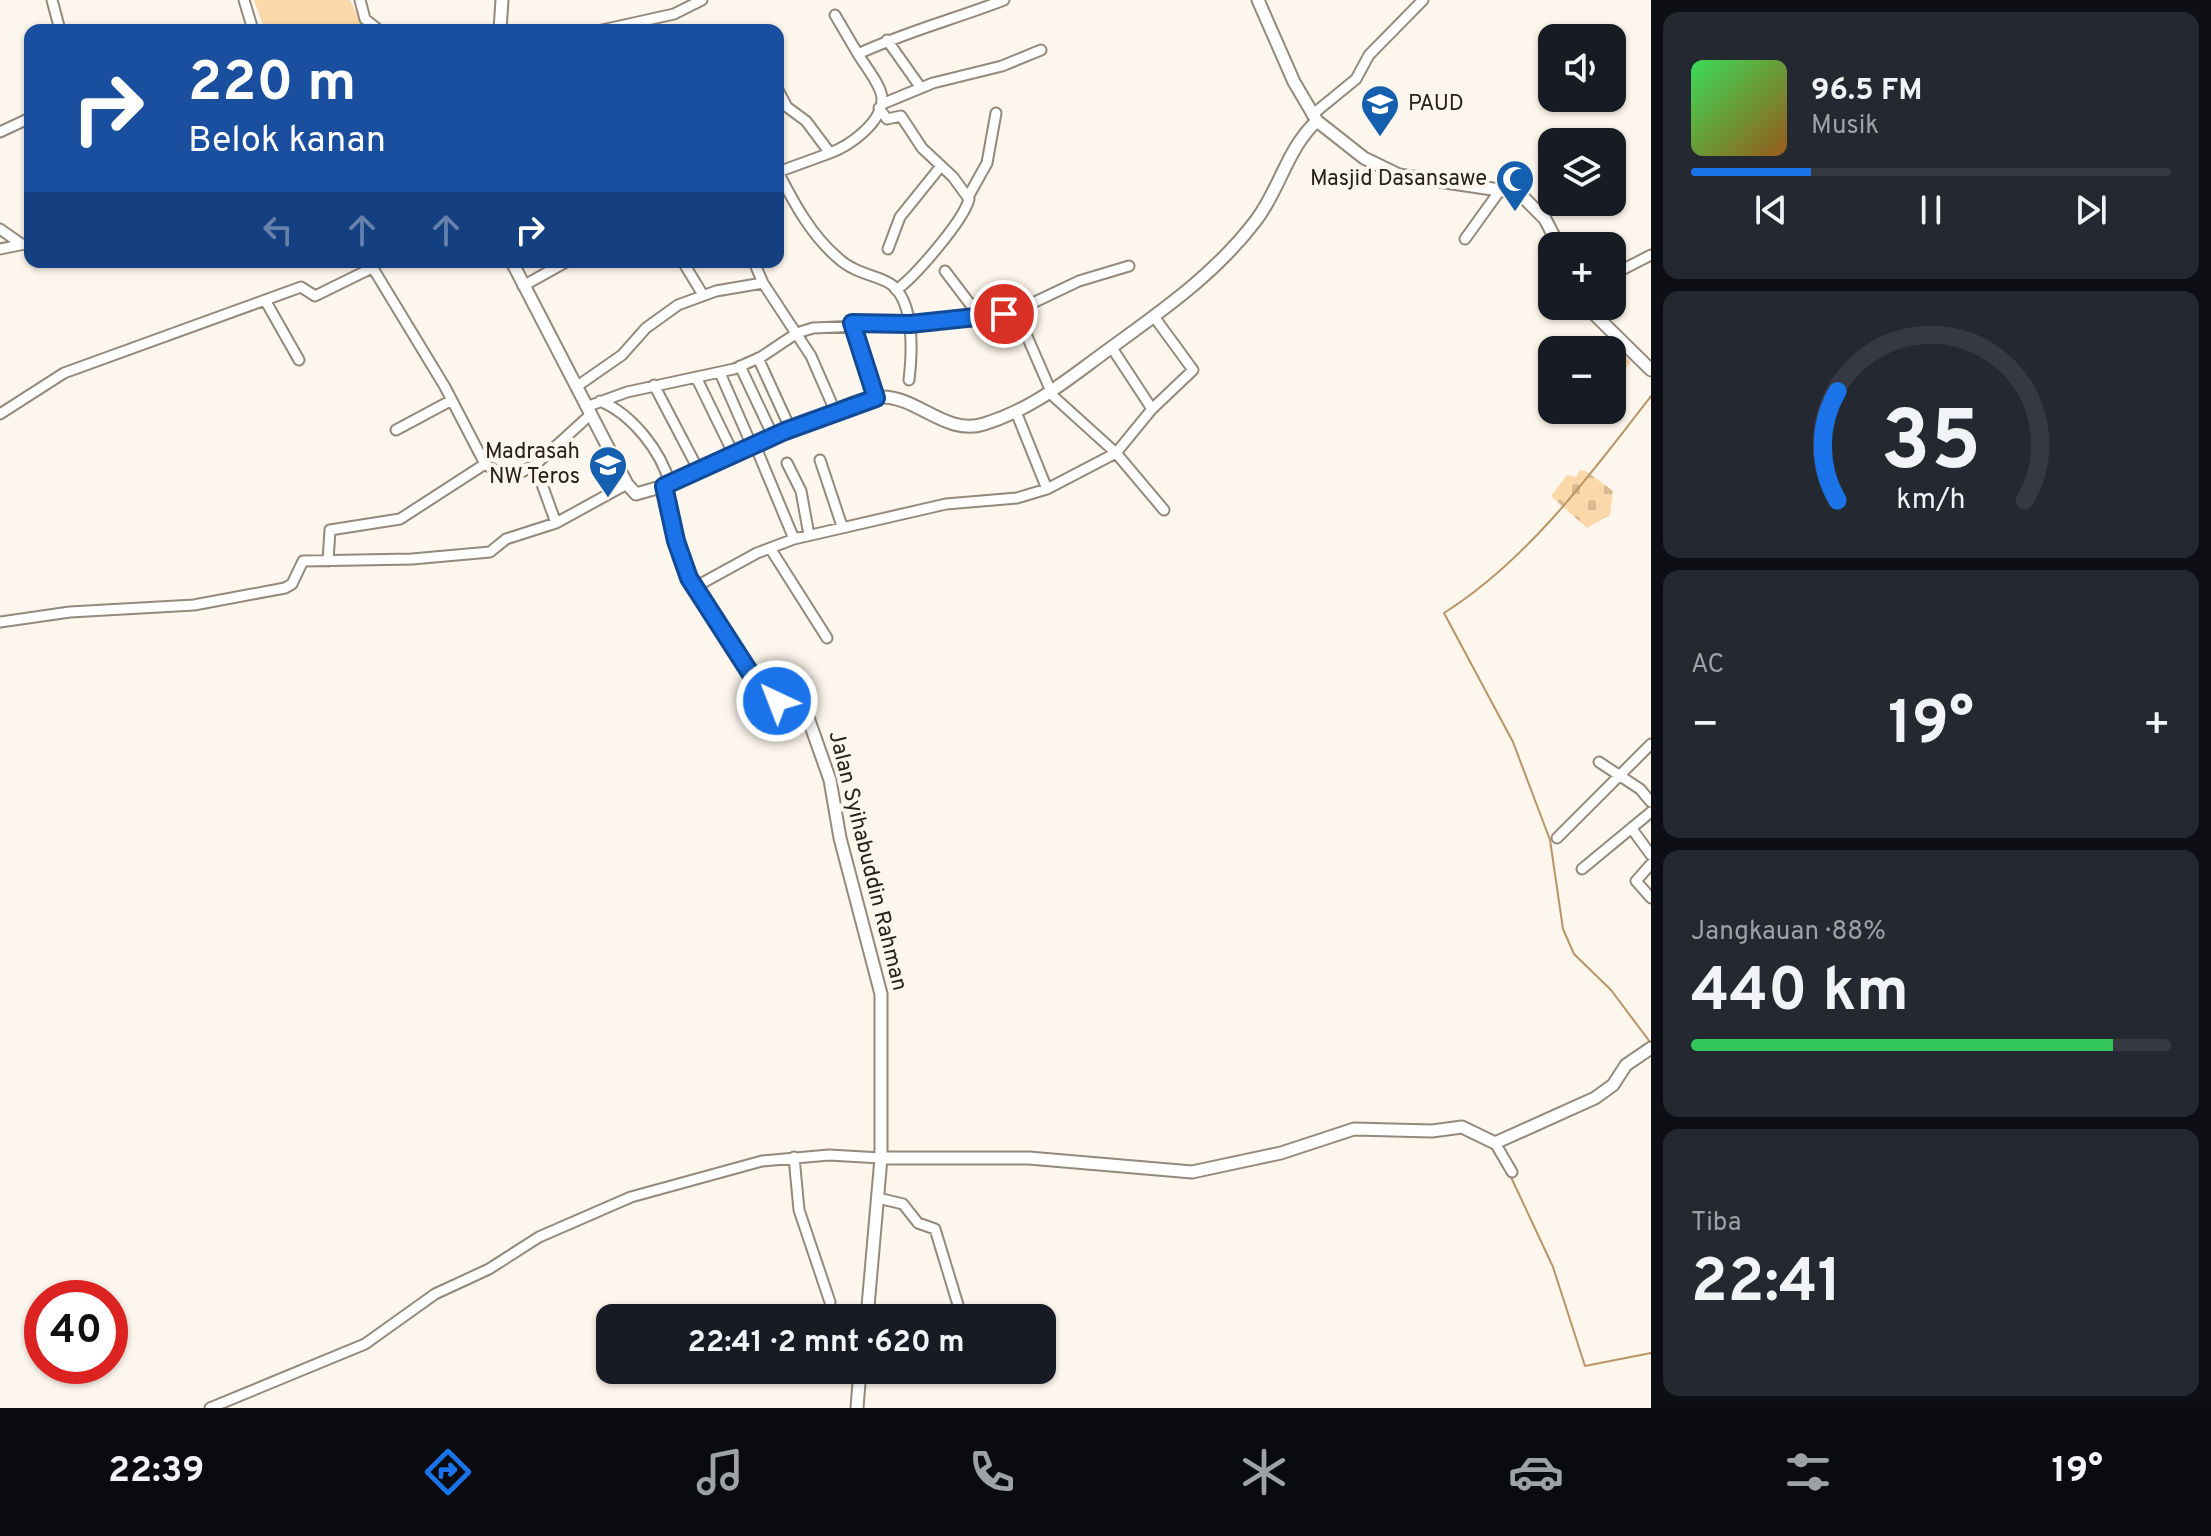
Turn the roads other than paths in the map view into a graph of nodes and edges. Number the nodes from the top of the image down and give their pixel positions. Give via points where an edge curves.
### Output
1 (52, 0) edge
2 (244, 0) edge
3 (360, 0) edge
4 (502, 0) edge
5 (702, 0) edge
6 (1004, 0) edge
7 (1258, 0) edge
8 (1423, 0) edge
9 (835, 15) dead end
10 (58, 24) edge
11 (251, 24) edge
12 (371, 24) edge
13 (500, 24) edge
14 (643, 24) edge
15 (887, 40) junction
16 (1041, 50) dead end
17 (858, 54) junction
18 (921, 88) junction
19 (784, 101) edge
20 (880, 106) junction
21 (996, 113) dead end
22 (1314, 118) junction
23 (24, 121) edge
24 (0, 132) edge
25 (830, 153) junction
26 (941, 166) junction
27 (784, 170) edge
28 (784, 183) edge
29 (1501, 189) junction
30 (968, 197) junction
31 (0, 229) edge
32 (1554, 232) edge
33 (1465, 239) dead end
34 (24, 242) edge
35 (24, 243) edge
36 (0, 249) edge
37 (888, 249) dead end
38 (1651, 255) edge
39 (1129, 266) dead end
40 (365, 268) edge
41 (372, 268) edge
42 (515, 268) edge
43 (555, 268) edge
44 (687, 268) edge
45 (757, 268) edge
46 (1626, 268) edge
47 (945, 271) dead end
48 (763, 283) junction
49 (523, 286) junction
50 (896, 290) junction
51 (703, 295) junction
52 (265, 300) junction
53 (1016, 311) junction
54 (980, 317) junction
55 (1155, 318) junction
56 (1600, 320) edge
57 (852, 323) junction
58 (910, 324) junction
59 (797, 333) junction
60 (1112, 348) junction
61 (758, 358) junction
62 (299, 360) dead end
63 (740, 366) junction
64 (1651, 370) edge
65 (720, 373) junction
66 (696, 377) junction
67 (909, 380) dead end
68 (654, 385) junction
69 (576, 387) junction
70 (1051, 393) junction
71 (876, 398) junction
72 (452, 400) junction
73 (600, 401) junction
74 (1152, 409) junction
75 (588, 411) junction
76 (835, 411) junction
77 (1016, 412) junction
78 (0, 414) edge
79 (790, 428) junction
80 (396, 430) dead end
81 (773, 436) junction
82 (753, 445) junction
83 (1116, 453) junction
84 (734, 455) junction
85 (820, 460) dead end
86 (787, 463) dead end
87 (485, 464) junction
88 (535, 465) junction
89 (699, 471) junction
90 (627, 484) junction
91 (667, 485) junction
92 (1047, 489) junction
93 (1164, 510) dead end
94 (556, 523) junction
95 (842, 526) junction
96 (809, 535) junction
97 (794, 539) junction
98 (770, 548) junction
99 (328, 561) junction
100 (695, 587) junction
101 (0, 622) edge
102 (827, 638) dead end
103 (1651, 745) edge
104 (1599, 762) dead end
105 (1617, 773) junction
106 (1651, 802) edge
107 (1651, 812) edge
108 (1632, 829) junction
109 (1557, 838) dead end
110 (1651, 855) edge
111 (1651, 864) edge
112 (1582, 869) dead end
113 (1651, 898) edge
114 (1651, 1048) edge
115 (1495, 1143) junction
116 (794, 1157) junction
117 (881, 1158) junction
118 (1512, 1172) dead end
119 (878, 1198) junction
120 (830, 1302) dead end
121 (868, 1304) edge
122 (958, 1304) edge
123 (859, 1384) edge
124 (210, 1408) edge
125 (857, 1408) edge

1 - 10 street
2 - 11 street
3 - 12 street
4 - 13 street
5 - 14 street
6 - 15 street
7 - 22 street
8 - 22 street via 1369,55 1353,82
9 - 17 street
15 - 17 street
15 - 18 street
16 - 18 street
17 - 20 street via 881,94
18 - 20 street
19 - 25 street
20 - 25 street via 861,135
20 - 26 street via 887,119 901,116
21 - 30 street via 987,163
22 - 29 street via 1364,158 1399,175
22 - 55 street via 1272,197 1246,233
23 - 24 street
25 - 27 street
26 - 30 street
26 - 37 street via 896,223
28 - 50 street via 808,225 834,255 854,271
29 - 32 street via 1531,201
29 - 33 street
30 - 50 street via 956,224 917,273
31 - 34 street
35 - 36 street
38 - 46 street
39 - 53 street via 1070,284
40 - 52 street via 315,296 301,287
41 - 72 street
42 - 49 street
43 - 49 street
44 - 51 street
45 - 48 street
47 - 54 street
48 - 51 street
48 - 59 street
49 - 69 street
50 - 58 street
51 - 69 street via 669,310 622,355
52 - 62 street
52 - 78 street via 64,373
53 - 54 street
53 - 70 street
54 - 58 street
55 - 60 street
55 - 74 street via 1193,371
56 - 64 street
57 - 58 street
57 - 59 street
57 - 71 street
58 - 67 street
59 - 61 street
59 - 76 street
60 - 70 street
60 - 74 street
61 - 63 street
61 - 79 street
63 - 65 street
63 - 81 street
65 - 66 street
65 - 82 street
66 - 68 street
66 - 84 street
68 - 73 street
68 - 89 street
69 - 75 street
70 - 77 street
70 - 83 street
71 - 76 street
71 - 77 street via 895,398 967,427
72 - 80 street
72 - 87 street
73 - 75 street
73 - 91 street via 621,413 647,441 663,464
74 - 83 street
75 - 88 street
75 - 90 street
76 - 79 street
77 - 92 street
79 - 81 street
81 - 82 street
82 - 84 street
82 - 97 street
83 - 92 street
83 - 93 street
84 - 89 street
85 - 95 street
86 - 96 street via 801,491
87 - 88 street via 508,479
87 - 99 street via 396,520 330,530
88 - 94 street
89 - 91 street
90 - 91 street via 636,494
90 - 94 street
91 - 100 street, Jalan Syihabuddin Rahman via 676,541
92 - 95 street
94 - 99 street via 506,539 490,552
95 - 96 street
96 - 97 street
97 - 98 street
98 - 100 street
98 - 102 street
99 - 101 street via 301,562 295,580 285,588 194,605
100 - 117 street, Jalan Syihabuddin Rahman via 768,699 800,695 820,744 879,980
103 - 105 street
104 - 105 street
105 - 106 street
105 - 109 street
107 - 108 street
108 - 110 street
108 - 112 street
111 - 113 street via 1636,881
114 - 115 street via 1595,1098
115 - 117 street via 1462,1127 1354,1129 1281,1153 1192,1172 1029,1158
115 - 118 street
116 - 117 street
116 - 120 street via 799,1210
116 - 124 street via 686,1180 596,1211 435,1294 365,1344
117 - 119 street, Jalan Syihabuddin Rahman
119 - 121 street, Jalan Syihabuddin Rahman
119 - 122 street via 903,1204 918,1223 935,1229
123 - 125 street

